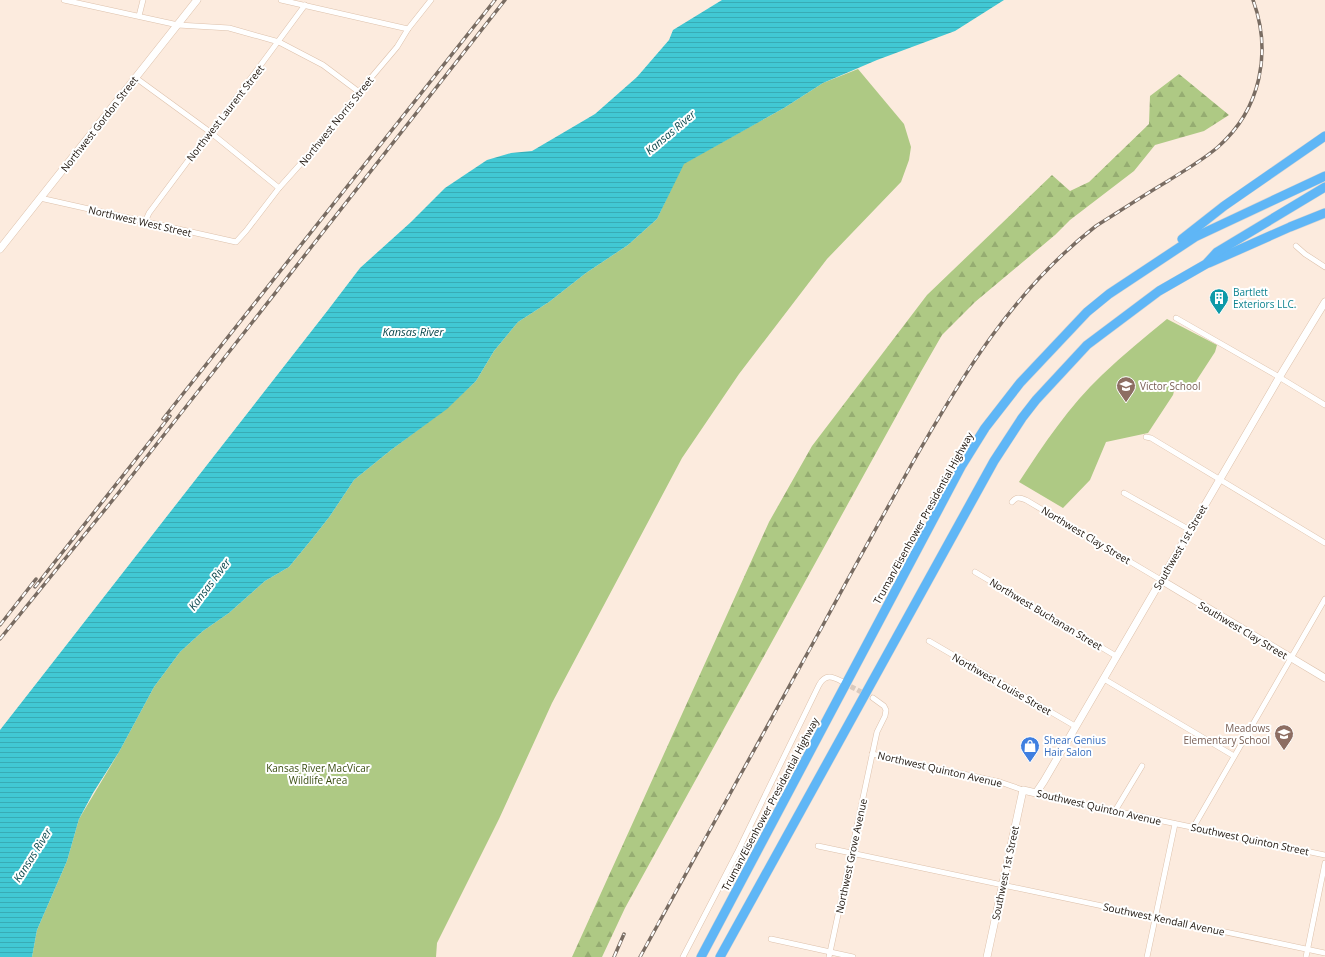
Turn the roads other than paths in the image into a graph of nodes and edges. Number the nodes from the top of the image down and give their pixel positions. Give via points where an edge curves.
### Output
1 (64, 0) edge
2 (143, 0) edge
3 (197, 0) edge
4 (281, 0) edge
5 (431, 0) edge
6 (305, 5) junction
7 (139, 16) junction
8 (178, 25) junction
9 (408, 29) junction
10 (279, 42) junction
11 (136, 78) junction
12 (359, 92) junction
13 (210, 132) junction
14 (1325, 136) edge
15 (1325, 176) edge
16 (1325, 187) edge
17 (279, 188) junction
18 (40, 198) junction
19 (1325, 213) edge
20 (146, 222) junction
21 (238, 239) joint
22 (1296, 246) dead end
23 (0, 249) edge
24 (1206, 264) junction
25 (1325, 267) edge
26 (1130, 279) junction
27 (1325, 302) edge
28 (1176, 318) dead end
29 (1279, 377) junction
30 (1325, 405) edge
31 (1146, 437) dead end
32 (1219, 480) junction
33 (1124, 494) dead end
34 (1012, 502) dead end
35 (1190, 530) junction
36 (1325, 543) edge
37 (975, 572) dead end
38 (1161, 580) junction
39 (1325, 599) edge
40 (929, 641) dead end
41 (1116, 656) junction
42 (1291, 658) junction
43 (1325, 678) edge
44 (1104, 679) junction
45 (843, 682) tunnel mouth
46 (873, 698) tunnel mouth
47 (1075, 726) junction
48 (872, 754) junction
49 (1234, 756) junction
50 (1142, 766) dead end
51 (1023, 790) junction
52 (1036, 793) junction
53 (1115, 811) junction
54 (1175, 824) junction
55 (1193, 828) junction
56 (818, 846) dead end
57 (851, 853) junction
58 (1325, 855) edge
59 (1325, 863) edge
60 (1003, 884) junction
61 (1156, 916) junction
62 (771, 939) dead end
63 (1307, 950) junction
64 (1325, 953) edge
65 (829, 954) edge
66 (683, 957) edge
67 (701, 957) edge
68 (720, 957) edge
69 (853, 957) edge
70 (987, 957) edge
71 (1147, 957) edge
72 (1306, 957) edge

1 - 7 street
2 - 7 street
3 - 8 street, Northwest Gordon Street
4 - 6 street
5 - 9 street, Northwest Norris Street
6 - 9 street
6 - 10 street, Northwest Laurent Street
7 - 8 street
8 - 10 street via 229,28
8 - 11 street, Northwest Gordon Street
9 - 12 street, Northwest Norris Street via 397,47
10 - 12 street via 323,65
10 - 13 street, Northwest Laurent Street
11 - 13 street
11 - 18 street, Northwest Gordon Street
12 - 17 street, Northwest Norris Street via 321,141
13 - 17 street
13 - 20 street, Northwest Laurent Street via 149,213
14 - 26 highway via 1224,206
15 - 26 highway, Truman/Eisenhower Presidential Highway via 1195,237
16 - 24 highway via 1217,252
17 - 21 street, Northwest Norris Street
18 - 20 street, Northwest West Street
18 - 23 street, Northwest Gordon Street
19 - 24 highway
20 - 21 street, Northwest West Street via 232,242
22 - 25 street
24 - 68 highway via 1159,291 1087,345 1022,418 994,461
26 - 67 highway, Truman/Eisenhower Presidential Highway via 1087,312 1020,382 962,464
27 - 29 street, Southwest 1st Street
28 - 29 street
29 - 30 street
29 - 32 street, Southwest 1st Street
31 - 32 street
32 - 35 street, Southwest 1st Street
32 - 36 street
33 - 35 street
34 - 38 street, Northwest Clay Street via 1018,497 1026,500
35 - 38 street, Southwest 1st Street
37 - 41 street, Northwest Buchanan Street
38 - 41 street, Southwest 1st Street
38 - 42 street, Southwest Clay Street
39 - 42 street
40 - 47 street, Northwest Louise Street
41 - 44 street, Southwest 1st Street
42 - 43 street, Southwest Clay Street
42 - 49 street
44 - 47 street, Southwest 1st Street
44 - 49 street
45 - 66 street via 829,676 819,684
46 - 48 street, Northwest Quinton Avenue via 884,706 886,713 879,727
47 - 52 street, Southwest 1st Street
48 - 51 street, Northwest Quinton Avenue via 1000,782
48 - 57 street, Northwest Grove Avenue
49 - 55 street
50 - 53 street
51 - 52 street, Southwest Quinton Avenue
51 - 60 street, Southwest 1st Street
52 - 53 street, Southwest Quinton Avenue
53 - 54 street, Southwest Quinton Avenue
54 - 55 street, Southwest Quinton Street
54 - 61 street
55 - 58 street, Southwest Quinton Street
56 - 57 street, Southwest Kendall Avenue
57 - 60 street, Southwest Kendall Avenue
57 - 65 street, Northwest Grove Avenue
59 - 63 street
60 - 61 street, Southwest Kendall Avenue
60 - 70 street, Southwest 1st Street
61 - 63 street, Southwest Kendall Avenue
61 - 71 street
62 - 65 street
63 - 64 street, Southwest Kendall Avenue
63 - 72 street
65 - 69 street

